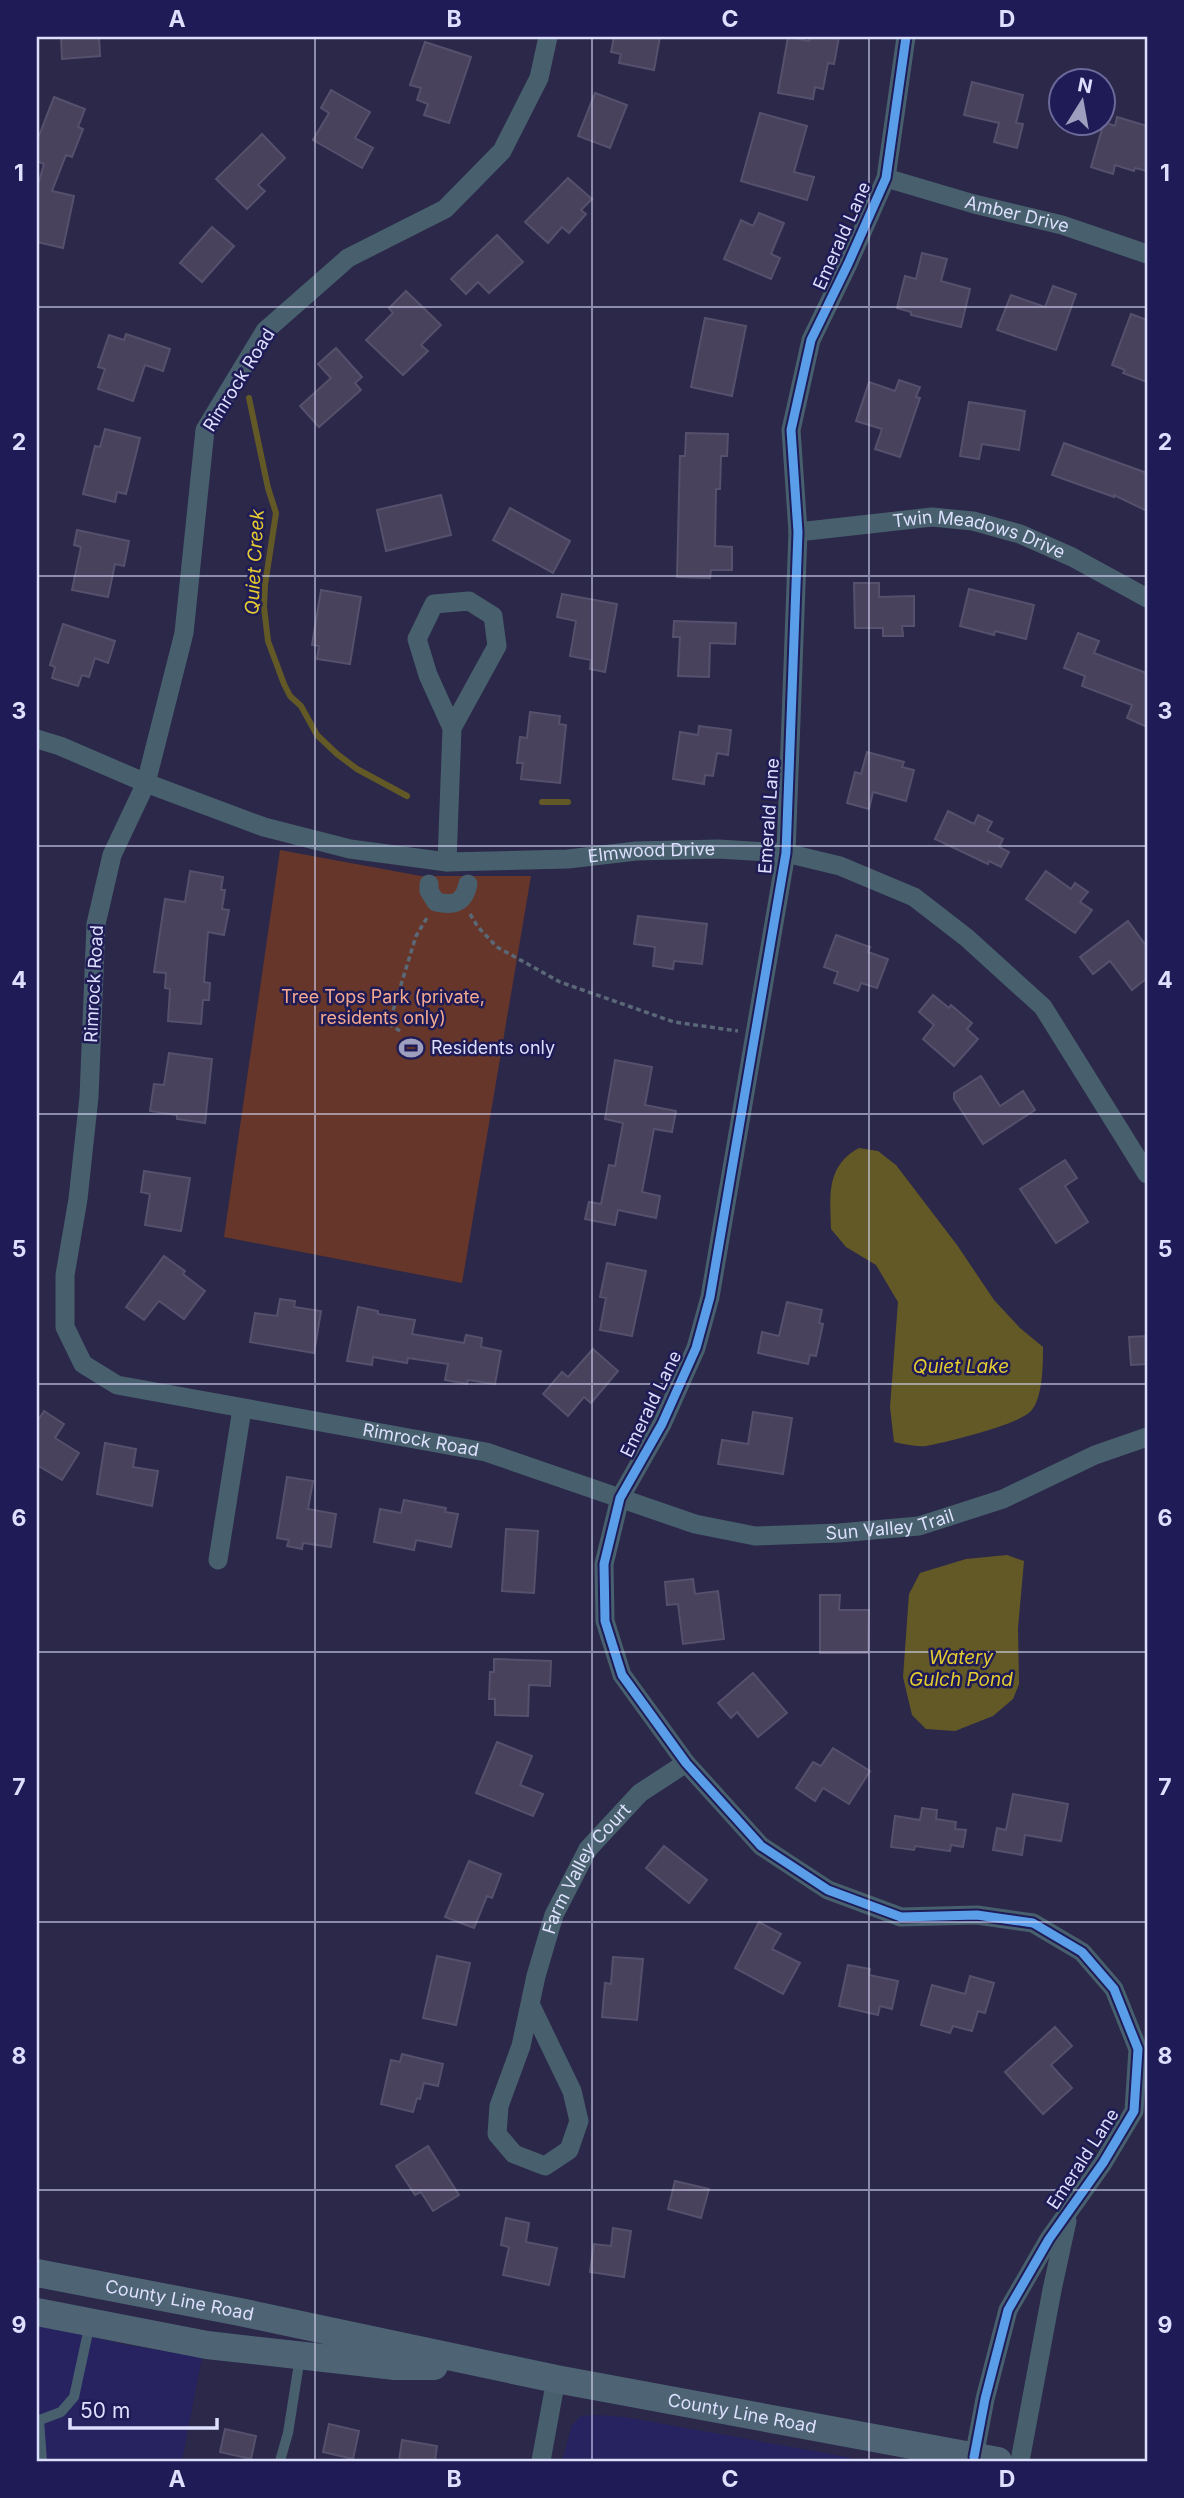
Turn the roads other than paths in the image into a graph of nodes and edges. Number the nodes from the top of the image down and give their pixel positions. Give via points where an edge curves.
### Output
1 (548, 37) edge
2 (906, 37) edge
3 (886, 178) junction
4 (1147, 254) edge
5 (798, 532) junction
6 (1147, 598) edge
7 (452, 728) junction
8 (37, 739) edge
9 (146, 783) junction
10 (786, 853) junction
11 (438, 861) junction
12 (468, 862) junction
13 (429, 884) joint
14 (465, 892) joint
15 (1147, 1174) edge
16 (242, 1409) junction
17 (1147, 1437) edge
18 (620, 1498) junction
19 (218, 1560) dead end
20 (686, 1763) junction
21 (530, 2004) junction
22 (1070, 2210) junction
23 (37, 2273) edge
24 (97, 2285) junction
25 (37, 2312) edge
26 (90, 2323) junction
27 (300, 2356) junction
28 (486, 2365) junction
29 (556, 2379) junction
30 (38, 2421) edge
31 (986, 2459) edge
32 (42, 2461) edge
33 (280, 2461) edge
34 (541, 2461) edge
35 (1020, 2461) edge

1 - 9 street, Rimrock Road via 539,78 502,152 445,209 348,258 265,331 205,430 184,633
2 - 3 street, Emerald Lane
3 - 4 street, Amber Drive via 1062,225
3 - 5 street, Emerald Lane via 811,340 791,430
5 - 6 street, Twin Meadows Drive via 932,517 973,521 1020,534 1072,557
5 - 10 street, Emerald Lane
7 - 7 street via 497,646 493,616 468,601 434,604 417,639
7 - 11 street
8 - 9 street, Elmwood Drive
9 - 11 street, Elmwood Drive via 264,827 349,849
9 - 16 street, Rimrock Road via 112,855 96,924 89,1097 65,1275 65,1327 83,1364 117,1385
10 - 12 street, Elmwood Drive via 704,849
10 - 15 street, Elmwood Drive via 839,866 914,897 967,939 1043,1007
10 - 18 street, Emerald Lane via 710,1297 696,1348 662,1424
11 - 12 street, Elmwood Drive
11 - 13 lane
12 - 14 lane
13 - 14 street via 436,902 456,904
16 - 18 street, Rimrock Road via 486,1452
16 - 19 street
17 - 18 street, Sun Valley Trail via 1095,1455 1003,1499 919,1526 755,1536 695,1524
18 - 20 street, Emerald Lane via 604,1564 605,1620 622,1675
20 - 21 street, Farm Valley Court via 640,1793 588,1849 554,1915
20 - 22 street, Emerald Lane via 761,1846 828,1890 901,1917 977,1915 1033,1923 1082,1952 1114,1989 1138,2049 1134,2111
21 - 21 street, Farm Valley Court via 521,2046 499,2106 497,2134 514,2154 545,2166 569,2150 579,2121 572,2091
22 - 31 street, Emerald Lane via 1008,2310 985,2399
22 - 35 street, Emerald Lane
23 - 24 main road, County Line Road
24 - 26 main road
24 - 28 main road, County Line Road
25 - 26 main road, County Line Road
26 - 27 main road, County Line Road via 207,2345
26 - 30 lane via 74,2397 61,2412
27 - 28 main road, County Line Road via 395,2366
27 - 33 lane
28 - 29 main road, County Line Road
29 - 31 main road, County Line Road
29 - 34 street
30 - 32 lane

